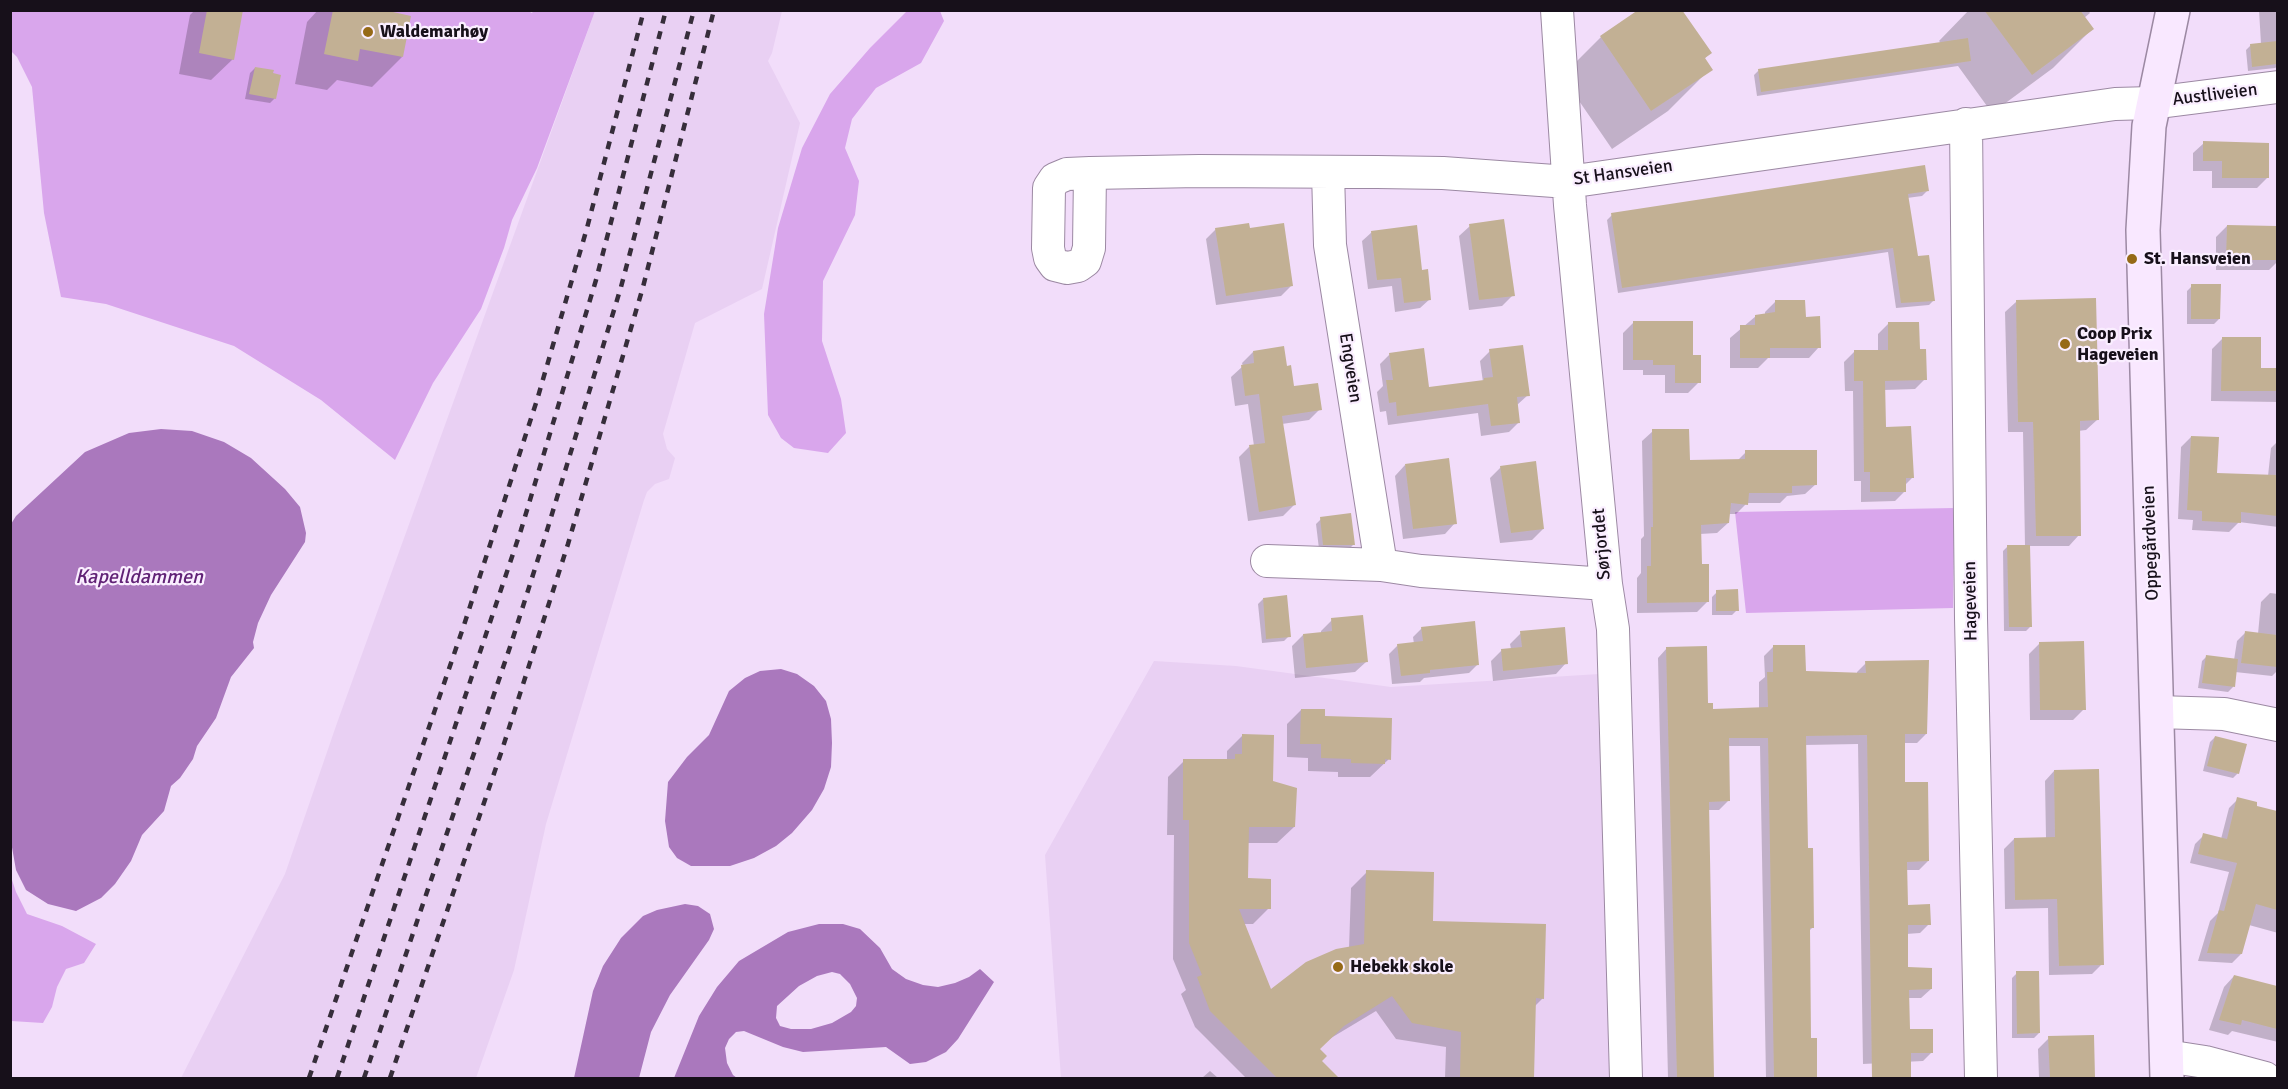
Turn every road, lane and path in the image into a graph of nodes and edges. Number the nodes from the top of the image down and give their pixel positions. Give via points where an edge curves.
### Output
1 (1557, 10) edge
2 (2172, 10) edge
3 (2277, 87) edge
4 (2152, 103) junction
5 (1966, 124) junction
6 (1328, 172) junction
7 (1090, 173) dead end
8 (1569, 182) junction
9 (1267, 561) dead end
10 (1381, 564) junction
11 (1606, 584) junction
12 (2157, 712) junction
13 (2277, 725) edge
14 (2166, 1067) edge
15 (1626, 1078) edge
16 (1982, 1078) edge
17 (2265, 1078) edge

1 - 8 street, Sørjordet
2 - 4 main road, Oppegårdveien
3 - 4 street, Austliveien
4 - 5 street, St Hansveien via 2115,104
4 - 12 main road, Oppegårdveien via 2143,257
5 - 8 street, St Hansveien
5 - 16 street, Hageveien via 1971,618
6 - 7 street, St Hansveien
6 - 8 street, St Hansveien via 1443,173
6 - 10 street, Engveien via 1330,245
8 - 11 street, Sørjordet
9 - 10 street
10 - 11 street via 1421,571
11 - 15 street, Sørjordet via 1615,673
12 - 13 street via 2224,714
12 - 14 main road, Oppegårdveien
14 - 17 street via 2205,1062

